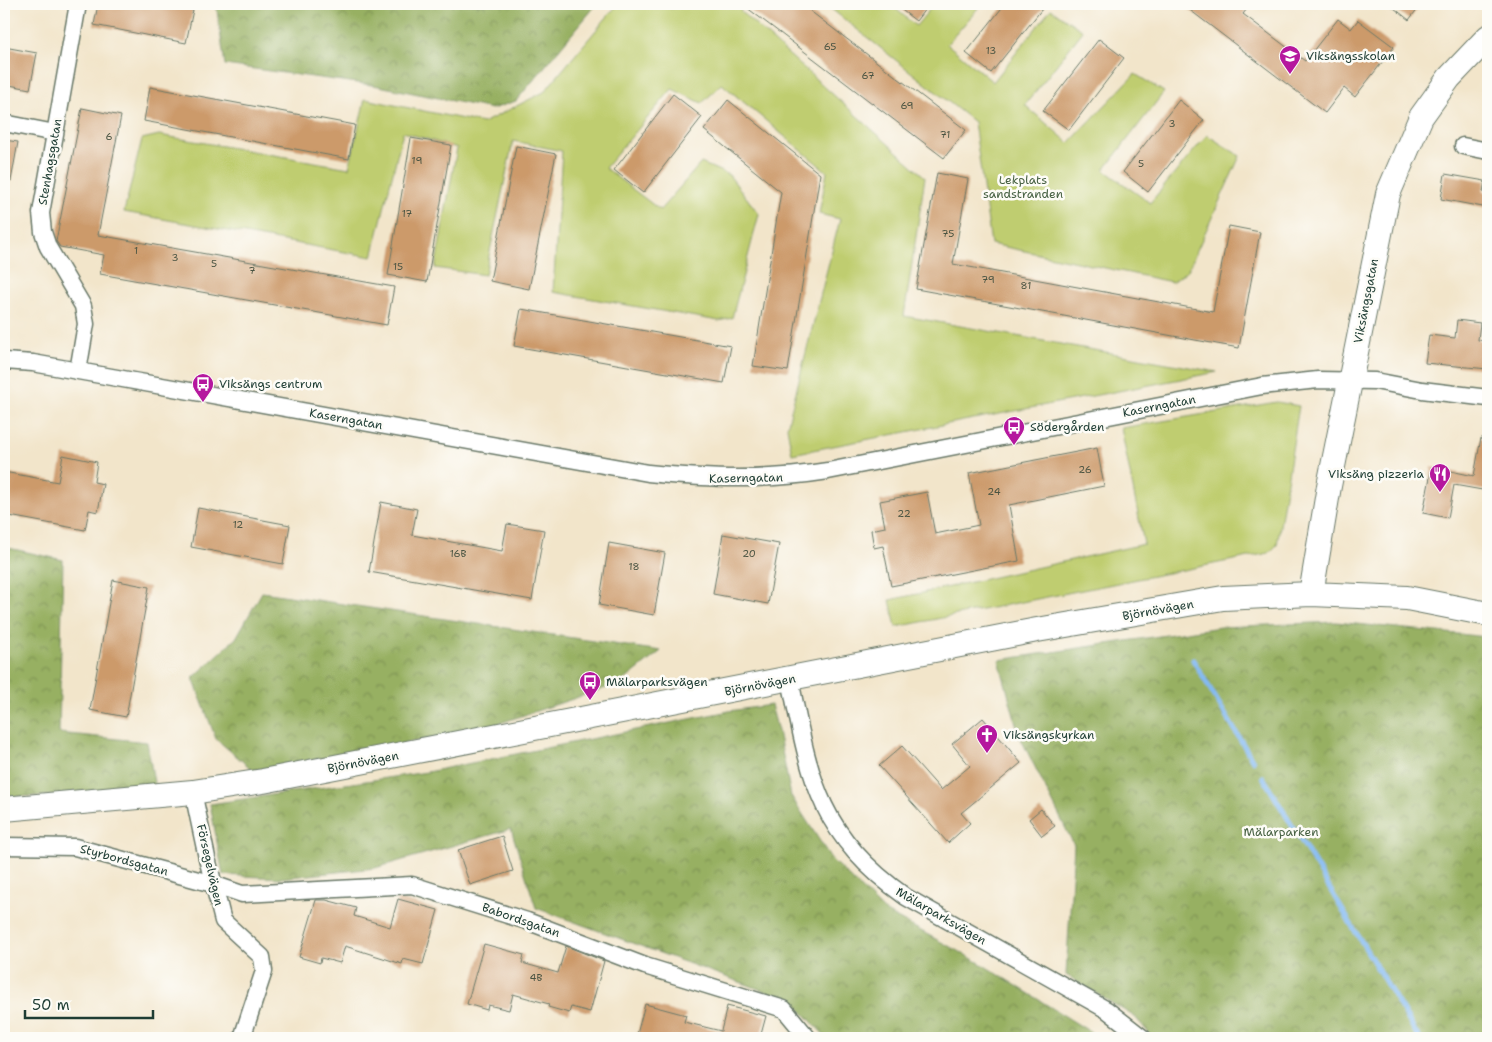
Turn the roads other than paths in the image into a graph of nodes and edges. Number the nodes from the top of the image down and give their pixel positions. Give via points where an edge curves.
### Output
1 (78, 4) edge
2 (1488, 37) edge
3 (4, 123) edge
4 (55, 132) junction
5 (1463, 146) dead end
6 (1488, 151) edge
7 (4, 361) edge
8 (78, 371) junction
9 (1351, 380) junction
10 (1488, 398) edge
11 (1311, 594) junction
12 (1488, 614) edge
13 (790, 679) junction
14 (193, 792) junction
15 (4, 809) edge
16 (4, 846) edge
17 (213, 884) junction
18 (242, 1038) edge
19 (808, 1038) edge
20 (1143, 1038) edge

1 - 4 street, Stenhagsgatan
2 - 9 main road, Viksängsgatan via 1449,78 1421,117 1396,173 1381,224
3 - 4 street
4 - 8 street, Stenhagsgatan via 41,213 48,247 83,306 86,324
5 - 6 street
7 - 8 street, Kaserngatan
8 - 9 street, Kaserngatan via 648,473 746,479 828,471 1262,386
9 - 10 street, Kaserngatan
9 - 11 main road, Viksängsgatan
11 - 12 main road, Björnövägen via 1407,598
11 - 13 main road, Björnövägen via 1224,598 1037,630
13 - 14 main road, Björnövägen
13 - 20 street, Mälarparksvägen via 805,754 821,803 848,846 866,865 906,897 1107,1010
14 - 15 main road, Björnövägen
14 - 17 street, Försegelvägen
16 - 17 street, Styrbordsgatan via 75,847
17 - 18 street, Försegelvägen via 223,921 262,957 264,971
17 - 19 street, Babordsgatan via 242,894 412,885 527,921 645,966 784,1009

